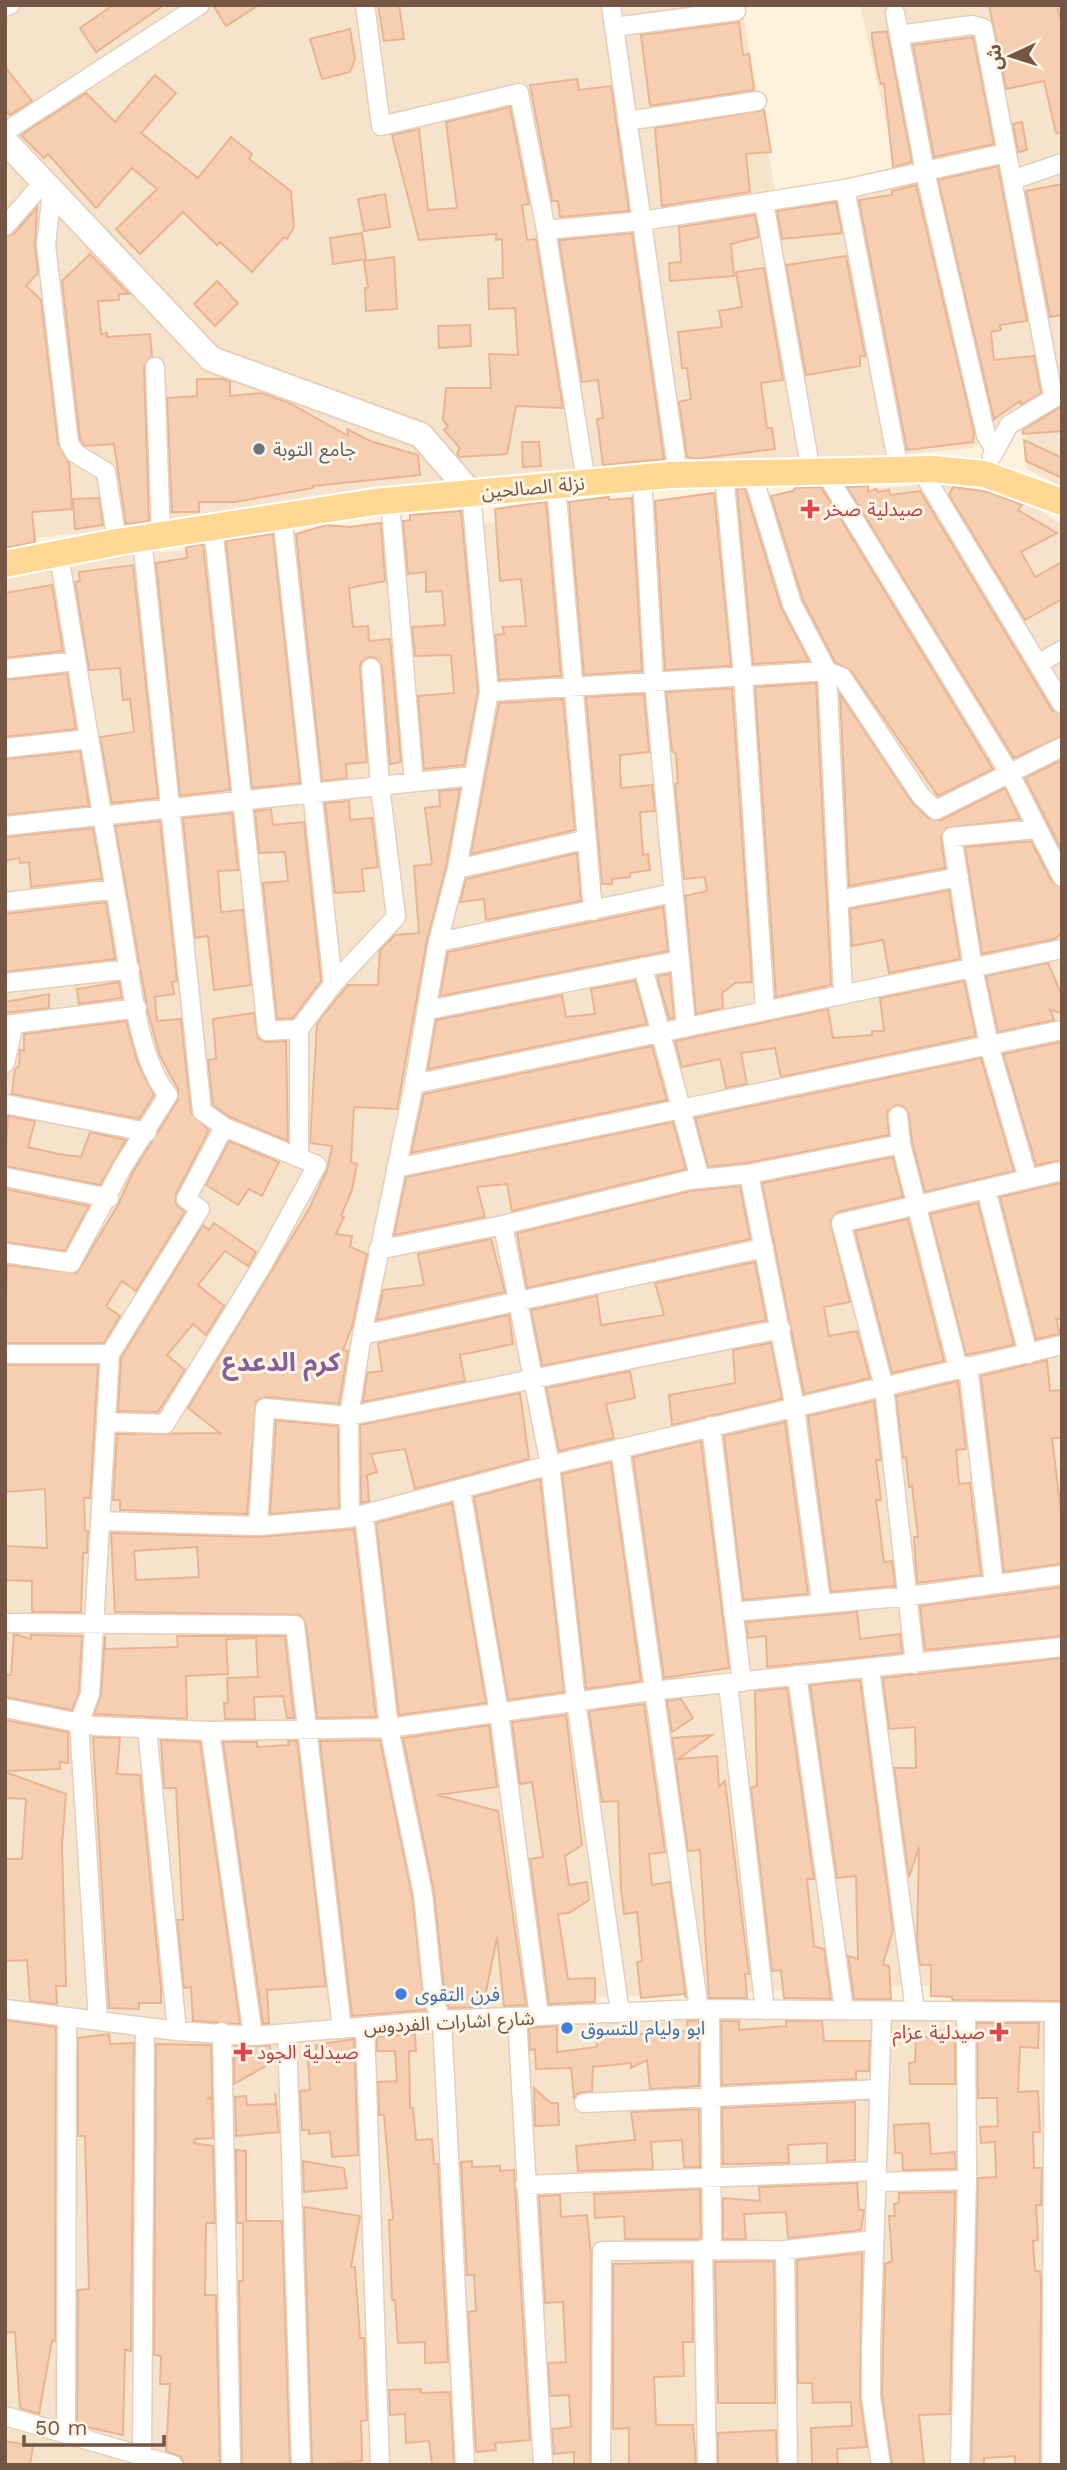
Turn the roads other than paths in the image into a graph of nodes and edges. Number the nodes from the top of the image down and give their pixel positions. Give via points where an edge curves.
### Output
1 (10, 5) edge
2 (200, 5) edge
3 (365, 5) edge
4 (611, 5) edge
5 (5, 7) edge
6 (736, 11) dead end
7 (895, 13) dead end
8 (614, 27) junction
9 (900, 36) junction
10 (757, 101) dead end
11 (628, 121) junction
12 (5, 132) edge
13 (5, 141) edge
14 (1006, 153) junction
15 (1062, 163) edge
16 (925, 172) junction
17 (1012, 180) junction
18 (48, 186) junction
19 (845, 190) junction
20 (764, 202) junction
21 (642, 221) junction
22 (5, 226) edge
23 (546, 230) junction
24 (155, 367) dead end
25 (1058, 394) edge
26 (995, 450) junction
27 (910, 470) junction
28 (818, 472) junction
29 (752, 473) junction
30 (724, 474) junction
31 (984, 474) junction
32 (678, 475) junction
33 (642, 477) junction
34 (586, 482) junction
35 (556, 485) junction
36 (471, 493) junction
37 (390, 500) junction
38 (1062, 502) edge
39 (282, 515) junction
40 (213, 527) junction
41 (140, 539) junction
42 (59, 555) junction
43 (5, 564) edge
44 (1062, 650) edge
45 (76, 661) junction
46 (1038, 664) junction
47 (5, 668) edge
48 (371, 668) dead end
49 (827, 671) junction
50 (743, 676) junction
51 (654, 681) junction
52 (573, 686) junction
53 (489, 692) junction
54 (1062, 704) edge
55 (89, 739) junction
56 (1062, 747) edge
57 (5, 748) edge
58 (1010, 774) junction
59 (472, 776) junction
60 (414, 782) junction
61 (380, 786) junction
62 (310, 793) junction
63 (240, 801) junction
64 (172, 808) junction
65 (102, 816) junction
66 (5, 826) edge
67 (1037, 829) junction
68 (584, 840) junction
69 (457, 869) junction
70 (959, 877) junction
71 (1062, 877) edge
72 (115, 889) junction
73 (673, 893) junction
74 (838, 900) junction
75 (5, 902) edge
76 (593, 911) junction
77 (438, 942) junction
78 (1062, 949) edge
79 (680, 960) junction
80 (643, 967) junction
81 (973, 968) junction
82 (130, 969) junction
83 (5, 983) edge
84 (333, 984) junction
85 (843, 995) junction
86 (137, 1008) junction
87 (428, 1010) junction
88 (765, 1010) junction
89 (10, 1025) edge
90 (685, 1027) junction
91 (299, 1029) junction
92 (1062, 1030) edge
93 (659, 1032) junction
94 (989, 1045) junction
95 (5, 1063) edge
96 (414, 1084) junction
97 (5, 1104) edge
98 (683, 1111) junction
99 (898, 1116) dead end
100 (224, 1127) junction
101 (147, 1132) junction
102 (901, 1144) junction
103 (299, 1158) junction
104 (396, 1168) junction
105 (1062, 1171) edge
106 (749, 1174) junction
107 (5, 1177) edge
108 (700, 1179) junction
109 (1028, 1179) junction
110 (986, 1189) junction
111 (108, 1198) junction
112 (918, 1205) junction
113 (503, 1225) junction
114 (764, 1248) junction
115 (378, 1250) junction
116 (5, 1253) edge
117 (516, 1302) junction
118 (781, 1329) junction
119 (362, 1335) junction
120 (1061, 1350) edge
121 (5, 1354) edge
122 (110, 1354) junction
123 (1028, 1354) junction
124 (963, 1367) junction
125 (531, 1380) junction
126 (884, 1388) junction
127 (795, 1408) junction
128 (349, 1416) junction
129 (106, 1422) junction
130 (711, 1426) junction
131 (620, 1448) junction
132 (550, 1465) junction
133 (461, 1490) junction
134 (357, 1516) junction
135 (101, 1521) junction
136 (258, 1526) junction
137 (1062, 1575) edge
138 (994, 1584) junction
139 (910, 1596) junction
140 (821, 1602) junction
141 (733, 1612) junction
142 (92, 1622) junction
143 (5, 1623) edge
144 (1062, 1647) edge
145 (915, 1664) junction
146 (870, 1668) junction
147 (797, 1675) junction
148 (735, 1683) junction
149 (652, 1690) junction
150 (576, 1701) junction
151 (5, 1708) edge
152 (499, 1712) junction
153 (79, 1723) junction
154 (147, 1728) junction
155 (389, 1728) junction
156 (210, 1731) junction
157 (308, 1731) junction
158 (5, 2009) edge
159 (705, 2010) junction
160 (765, 2010) junction
161 (844, 2010) junction
162 (882, 2011) junction
163 (915, 2011) junction
164 (967, 2011) junction
165 (1058, 2012) edge
166 (620, 2013) junction
167 (539, 2016) junction
168 (67, 2017) junction
169 (517, 2017) junction
170 (442, 2020) junction
171 (98, 2021) junction
172 (366, 2026) junction
173 (145, 2027) junction
174 (342, 2029) junction
175 (177, 2031) junction
176 (222, 2032) junction
177 (287, 2033) junction
178 (253, 2036) junction
179 (879, 2089) junction
180 (709, 2097) junction
181 (584, 2104) dead end
182 (876, 2176) junction
183 (712, 2177) junction
184 (967, 2180) junction
185 (525, 2185) junction
186 (874, 2240) junction
187 (707, 2249) junction
188 (785, 2249) junction
189 (5, 2416) edge
190 (66, 2434) junction
191 (158, 2462) edge
192 (232, 2465) edge
193 (301, 2465) edge
194 (380, 2465) edge
195 (465, 2465) edge
196 (542, 2465) edge
197 (601, 2465) edge
198 (707, 2465) edge
199 (788, 2465) edge
200 (881, 2465) edge
201 (960, 2465) edge
202 (1051, 2465) edge

1 - 5 street
2 - 12 street
3 - 23 street via 381,126 519,93
4 - 8 street
6 - 8 street
7 - 9 street
8 - 11 street
9 - 14 street via 972,25 983,28
9 - 16 street
10 - 11 street
11 - 21 street
13 - 18 street
14 - 16 street
14 - 17 street
15 - 17 street
16 - 19 street
16 - 26 street via 986,435
17 - 25 street
18 - 22 street
18 - 36 street via 211,359 421,435
18 - 41 street via 46,245 69,443 75,453 106,472
19 - 20 street
19 - 27 street
20 - 21 street
20 - 28 street
21 - 23 street
21 - 32 street
23 - 34 street
24 - 41 street
25 - 26 street via 1009,425
26 - 31 street
27 - 28 main road, نزلة الصالحين
27 - 31 main road, نزلة الصالحين
27 - 46 street
28 - 29 main road, نزلة الصالحين
28 - 58 street
29 - 30 main road, نزلة الصالحين
29 - 49 street via 792,604
30 - 32 main road, نزلة الصالحين
30 - 50 street
31 - 38 main road, نزلة الصالحين
32 - 33 main road, نزلة الصالحين
33 - 34 main road, نزلة الصالحين
33 - 51 street
34 - 35 main road, نزلة الصالحين
35 - 36 main road, نزلة الصالحين
35 - 52 street
36 - 37 main road, نزلة الصالحين
36 - 53 street
37 - 39 main road, نزلة الصالحين
37 - 60 street
39 - 40 main road, نزلة الصالحين
39 - 62 street
40 - 41 main road, نزلة الصالحين
40 - 63 street
41 - 42 main road, نزلة الصالحين
41 - 64 street
42 - 43 main road, نزلة الصالحين
42 - 45 street
44 - 46 street
45 - 47 street
45 - 55 street
46 - 54 street
48 - 61 street
49 - 50 street
49 - 58 street via 842,677 921,796 936,810
49 - 74 street
50 - 51 street
50 - 88 street
51 - 52 street
51 - 73 street
52 - 53 street
52 - 68 street
53 - 59 street
55 - 57 street
55 - 65 street
56 - 58 street
58 - 67 street
59 - 60 street
59 - 69 street
60 - 61 street
61 - 62 street
61 - 84 street via 396,917
62 - 63 street
62 - 84 street
63 - 64 street
63 - 91 street via 267,1031
64 - 65 street
64 - 100 street via 202,1111
65 - 66 street
65 - 72 street
67 - 70 street via 952,837
67 - 71 street
68 - 69 street
68 - 76 street
69 - 77 street
70 - 74 street
70 - 81 street
72 - 75 street
72 - 82 street
73 - 76 street
73 - 79 street
74 - 85 street
76 - 77 street
77 - 87 street
78 - 81 street
79 - 80 street
79 - 90 street
80 - 87 street
80 - 93 street
81 - 85 street
81 - 94 street
82 - 83 street
82 - 86 street
84 - 91 street
85 - 88 street
86 - 89 street
86 - 101 street via 157,1083 168,1096
87 - 96 street
88 - 90 street
89 - 95 street
90 - 93 street
91 - 103 street
92 - 94 street
93 - 96 street
93 - 98 street
94 - 98 street
94 - 109 street
96 - 104 street
97 - 101 street
98 - 104 street
98 - 108 street
99 - 102 street
100 - 103 street
100 - 122 street via 186,1199 200,1209
101 - 111 street
102 - 106 street
102 - 112 street
103 - 129 street via 317,1165 263,1264 165,1424
104 - 115 street
105 - 109 street
106 - 108 street
106 - 114 street
107 - 111 street
108 - 113 street
109 - 110 street
110 - 112 street
110 - 123 street
111 - 116 street via 71,1263
112 - 124 street
112 - 126 street via 841,1223
113 - 115 street
113 - 117 street
114 - 117 street
114 - 118 street
115 - 119 street
117 - 119 street
117 - 125 street
118 - 125 street
118 - 127 street
119 - 128 street
120 - 123 street
121 - 122 street
122 - 129 street
123 - 124 street
124 - 126 street
124 - 138 street
125 - 128 street
125 - 132 street
126 - 127 street
126 - 139 street
127 - 130 street
127 - 140 street
128 - 134 street
128 - 136 street via 265,1408
129 - 135 street
130 - 131 street
130 - 141 street
131 - 132 street
131 - 149 street
132 - 133 street
132 - 150 street
133 - 134 street
133 - 152 street
134 - 136 street
134 - 155 street
135 - 136 street
135 - 142 street
137 - 138 street
138 - 139 street
139 - 140 street
139 - 145 street
140 - 141 street
141 - 148 street
142 - 143 street
142 - 153 street via 90,1694
142 - 157 street via 295,1625
144 - 145 street
145 - 146 street
146 - 147 street
146 - 163 street
147 - 148 street
147 - 161 street
148 - 149 street
148 - 160 street
149 - 150 street
149 - 159 street
150 - 152 street
150 - 166 street
151 - 153 street
152 - 155 street
152 - 167 street
153 - 154 street
153 - 171 street
154 - 156 street
154 - 175 street
155 - 157 street
155 - 170 street via 423,1894 434,2001
156 - 157 street
156 - 178 street
157 - 174 street
158 - 168 street, شارع اشارات الفردوس
159 - 160 street, شارع اشارات الفردوس
159 - 166 street, شارع اشارات الفردوس
159 - 180 street
160 - 161 street, شارع اشارات الفردوس
161 - 162 street, شارع اشارات الفردوس
162 - 163 street, شارع اشارات الفردوس
162 - 179 street
163 - 164 street, شارع اشارات الفردوس
164 - 165 street, شارع اشارات الفردوس
164 - 184 street
165 - 202 street
166 - 167 street, شارع اشارات الفردوس
167 - 169 street, شارع اشارات الفردوس
168 - 171 street, شارع اشارات الفردوس
168 - 190 street
169 - 170 street, شارع اشارات الفردوس
169 - 185 street
170 - 172 street, شارع اشارات الفردوس
170 - 195 street
171 - 173 street, شارع اشارات الفردوس
172 - 174 street, شارع اشارات الفردوس
172 - 194 street
173 - 175 street, شارع اشارات الفردوس
173 - 191 street
174 - 177 street, شارع اشارات الفردوس
175 - 176 street, شارع اشارات الفردوس
176 - 178 street, شارع اشارات الفردوس
176 - 192 street
177 - 178 street, شارع اشارات الفردوس
177 - 193 street
179 - 180 street
179 - 182 street
180 - 181 street
180 - 183 street
182 - 183 street
182 - 184 street
182 - 186 street
183 - 185 street
183 - 187 street
184 - 201 street
185 - 196 street
186 - 188 street
186 - 200 street via 872,2397
187 - 188 street
187 - 197 street via 602,2251
187 - 198 street
188 - 199 street
189 - 190 street
190 - 191 street

